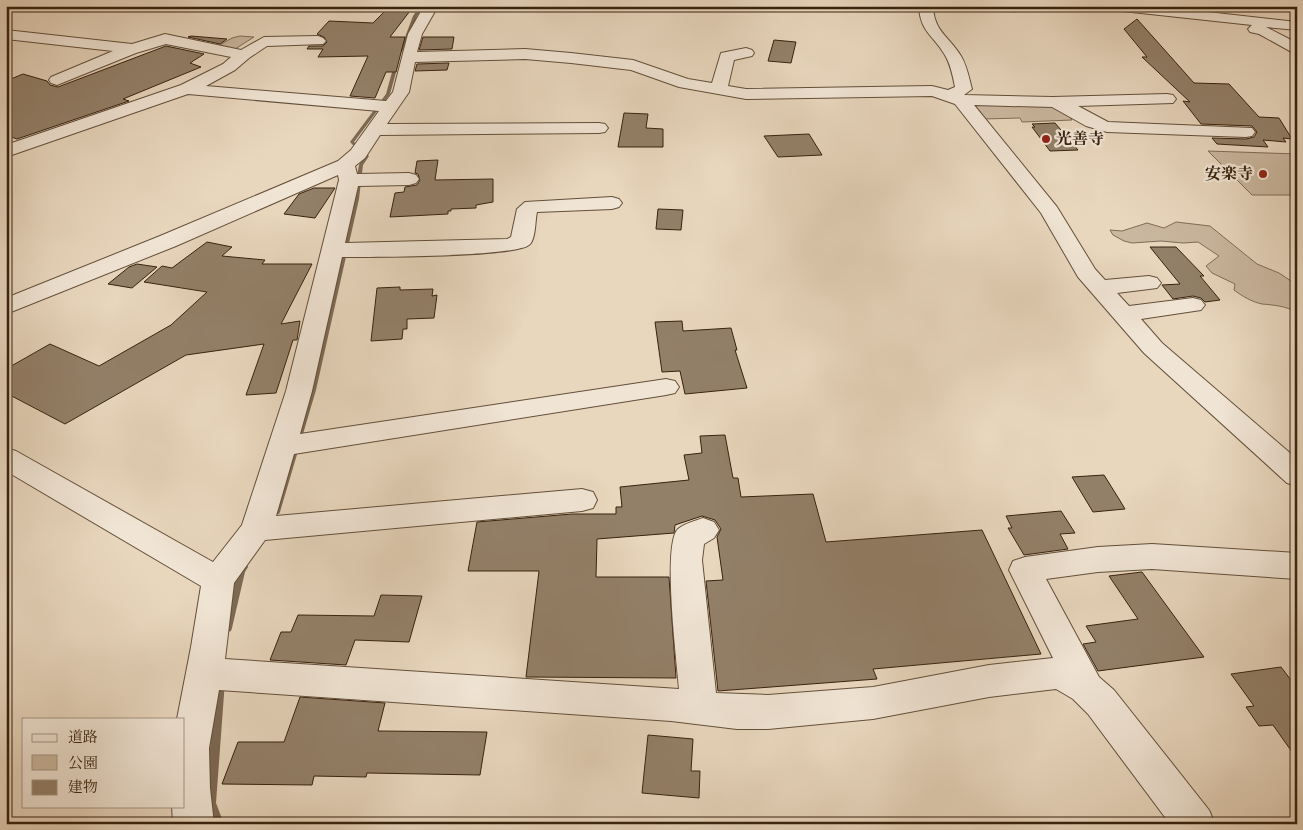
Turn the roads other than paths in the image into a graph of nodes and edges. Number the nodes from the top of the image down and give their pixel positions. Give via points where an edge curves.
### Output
1 (431, 6) edge
2 (926, 6) edge
3 (1005, 6) edge
4 (1022, 6) edge
5 (1113, 6) edge
6 (1179, 14) junction
7 (1297, 26) edge
8 (6, 34) edge
9 (32, 37) junction
10 (318, 41) dead end
11 (6, 46) edge
12 (133, 49) junction
13 (1297, 50) edge
14 (746, 53) dead end
15 (243, 55) junction
16 (408, 57) junction
17 (149, 61) dead end
18 (57, 80) dead end
19 (187, 89) junction
20 (719, 90) junction
21 (128, 94) dead end
22 (956, 97) junction
23 (1167, 99) dead end
24 (155, 101) junction
25 (1053, 102) junction
26 (390, 107) junction
27 (55, 118) dead end
28 (77, 128) junction
29 (599, 128) dead end
30 (375, 130) junction
31 (1246, 132) dead end
32 (11, 145) edge
33 (347, 173) junction
34 (409, 179) dead end
35 (612, 203) dead end
36 (334, 250) junction
37 (1149, 283) dead end
38 (1100, 287) junction
39 (1192, 305) dead end
40 (6, 307) edge
41 (1123, 314) junction
42 (666, 388) dead end
43 (283, 446) junction
44 (6, 458) edge
45 (1291, 464) edge
46 (582, 500) dead end
47 (256, 529) junction
48 (703, 530) dead end
49 (1297, 566) edge
50 (218, 580) junction
51 (204, 673) junction
52 (1086, 688) junction
53 (699, 708) junction
54 (194, 824) edge
55 (1195, 824) edge

1 - 16 street via 415,34
2 - 22 street via 930,31 958,64 964,89
3 - 4 street
5 - 6 street
6 - 7 street
6 - 13 street via 1193,20 1264,31
8 - 9 street
9 - 11 street
9 - 12 street
10 - 15 street via 264,42
12 - 15 street via 165,39
12 - 17 street
12 - 18 street
14 - 20 street via 727,56
15 - 19 street
16 - 20 street via 525,54 570,58 633,65 685,83
16 - 26 street via 401,92
19 - 24 street
19 - 26 street
20 - 22 street via 746,94 932,92
21 - 24 street
22 - 25 street
22 - 38 street via 1050,210 1086,272
23 - 25 street
24 - 28 street
25 - 31 street via 1088,121 1108,126
26 - 30 street
27 - 28 street
28 - 32 street
29 - 30 street
30 - 33 street
33 - 34 street
33 - 36 street
33 - 40 street
35 - 36 street via 532,206 527,209 521,241 510,245
36 - 43 street via 300,392
37 - 38 street
38 - 41 street
39 - 41 street
41 - 45 street via 1153,348
42 - 43 street
43 - 47 street
44 - 50 street
46 - 47 street
47 - 50 street
48 - 53 street via 689,538 686,560
49 - 52 street via 1170,557 1084,561 1026,570
50 - 51 street
51 - 53 street
51 - 54 street via 190,748
52 - 53 street via 1060,673 989,681 873,703 768,712
52 - 55 street via 1101,702

